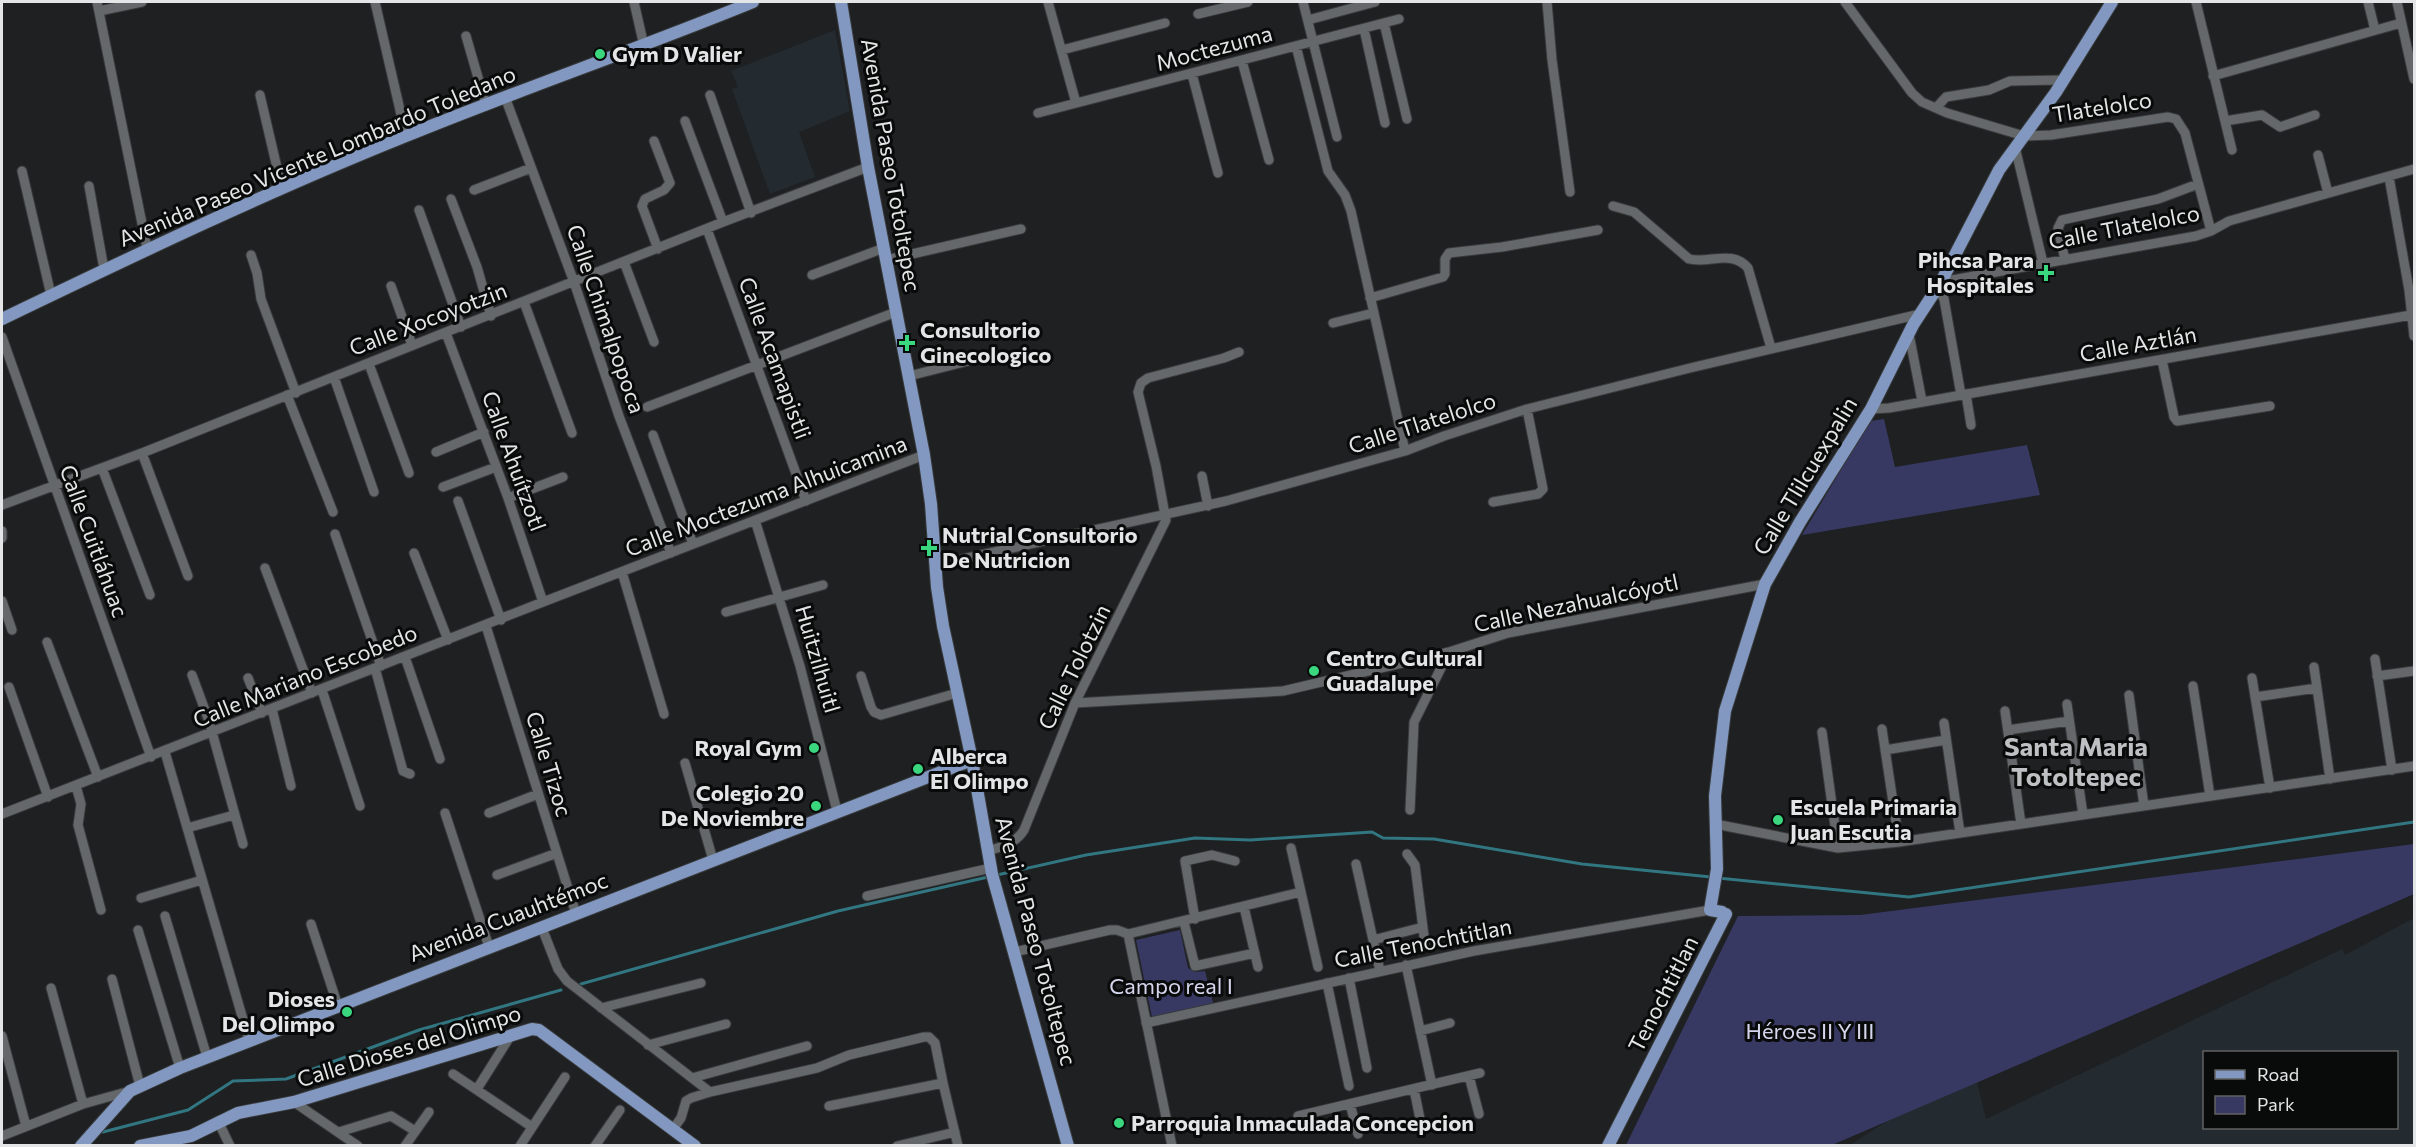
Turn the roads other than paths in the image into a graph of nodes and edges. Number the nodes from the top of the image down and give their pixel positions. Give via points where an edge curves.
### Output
1 (142, 2) edge
2 (375, 2) edge
3 (634, 2) edge
4 (753, 2) edge
5 (841, 2) edge
6 (1048, 2) edge
7 (1248, 2) edge
8 (1304, 2) edge
9 (1375, 2) edge
10 (1547, 2) edge
11 (1845, 2) edge
12 (2112, 2) edge
13 (2196, 2) edge
14 (2368, 2) edge
15 (2397, 2) edge
16 (98, 6) edge
17 (1198, 14) dead end
18 (1308, 20) junction
19 (1399, 20) dead end
20 (1164, 23) dead end
21 (1384, 23) junction
22 (2402, 23) junction
23 (1364, 29) junction
24 (2375, 30) junction
25 (466, 36) dead end
26 (1314, 42) junction
27 (644, 46) junction
28 (1296, 46) junction
29 (1062, 50) junction
30 (1242, 61) junction
31 (1192, 74) junction
32 (2213, 76) junction
33 (2064, 80) junction
34 (2415, 80) edge
35 (260, 95) dead end
36 (710, 95) dead end
37 (505, 97) junction
38 (1076, 103) junction
39 (486, 105) junction
40 (1936, 108) junction
41 (1038, 113) dead end
42 (2315, 115) dead end
43 (1407, 119) dead end
44 (685, 121) dead end
45 (2225, 121) junction
46 (1385, 123) dead end
47 (406, 136) junction
48 (2024, 136) junction
49 (1337, 137) dead end
50 (654, 141) dead end
51 (2015, 147) junction
52 (2232, 150) dead end
53 (2318, 155) dead end
54 (1269, 160) dead end
55 (868, 167) junction
56 (531, 168) junction
57 (2415, 169) edge
58 (22, 171) dead end
59 (1218, 173) dead end
60 (2389, 177) junction
61 (2198, 184) junction
62 (89, 186) dead end
63 (282, 189) junction
64 (474, 190) dead end
65 (1570, 192) dead end
66 (2328, 194) junction
67 (451, 198) dead end
68 (1613, 206) dead end
69 (418, 210) dead end
70 (751, 213) junction
71 (723, 222) junction
72 (707, 229) junction
73 (1021, 229) dead end
74 (1598, 230) dead end
75 (2211, 231) junction
76 (147, 248) junction
77 (658, 249) junction
78 (885, 254) junction
79 (251, 255) dead end
80 (2415, 258) edge
81 (2065, 260) junction
82 (2404, 260) junction
83 (624, 262) junction
84 (2043, 263) junction
85 (104, 268) junction
86 (812, 275) dead end
87 (574, 282) junction
88 (1939, 285) junction
89 (391, 286) dead end
90 (51, 295) junction
91 (1370, 298) junction
92 (524, 302) junction
93 (896, 312) junction
94 (1373, 314) junction
95 (1920, 314) junction
96 (2411, 315) junction
97 (491, 316) junction
98 (2, 319) edge
99 (1333, 323) dead end
100 (461, 327) junction
101 (446, 333) junction
102 (1909, 334) junction
103 (2415, 336) edge
104 (2, 337) edge
105 (654, 342) dead end
106 (412, 345) junction
107 (1771, 348) junction
108 (1239, 352) dead end
109 (980, 358) dead end
110 (2162, 360) junction
111 (369, 364) junction
112 (756, 364) junction
113 (909, 376) junction
114 (334, 377) junction
115 (292, 394) junction
116 (1963, 395) junction
117 (1922, 401) junction
118 (2270, 406) dead end
119 (647, 407) dead end
120 (1527, 409) junction
121 (1871, 409) junction
122 (1971, 425) dead end
123 (484, 432) junction
124 (572, 433) dead end
125 (653, 435) dead end
126 (1405, 451) junction
127 (435, 452) dead end
128 (142, 453) junction
129 (924, 455) junction
130 (496, 467) junction
131 (102, 468) junction
132 (408, 473) dead end
133 (1202, 476) dead end
134 (563, 477) dead end
135 (443, 486) dead end
136 (54, 487) junction
137 (374, 492) dead end
138 (508, 498) junction
139 (458, 501) dead end
140 (806, 501) junction
141 (1493, 502) dead end
142 (2, 505) edge
143 (1208, 506) junction
144 (333, 512) dead end
145 (1166, 516) junction
146 (755, 520) junction
147 (2, 531) edge
148 (335, 534) dead end
149 (2, 538) edge
150 (693, 544) junction
151 (414, 553) dead end
152 (671, 553) junction
153 (935, 565) junction
154 (265, 568) dead end
155 (622, 572) junction
156 (188, 576) dead end
157 (1766, 584) junction
158 (823, 585) dead end
159 (150, 595) dead end
160 (779, 597) junction
161 (2, 601) edge
162 (543, 602) junction
163 (726, 612) dead end
164 (501, 620) junction
165 (486, 626) junction
166 (12, 630) dead end
167 (448, 640) junction
168 (47, 642) dead end
169 (1449, 652) junction
170 (405, 657) junction
171 (2375, 659) dead end
172 (378, 667) junction
173 (2314, 667) dead end
174 (2415, 671) edge
175 (192, 675) dead end
176 (861, 676) dead end
177 (2378, 676) junction
178 (248, 678) dead end
179 (2252, 678) dead end
180 (2193, 686) dead end
181 (9, 687) dead end
182 (2317, 688) junction
183 (322, 690) junction
184 (312, 693) junction
185 (957, 693) junction
186 (2129, 695) dead end
187 (2255, 697) junction
188 (1075, 703) junction
189 (2067, 704) dead end
190 (272, 709) junction
191 (2005, 711) dead end
192 (262, 713) junction
193 (664, 714) dead end
194 (2069, 721) junction
195 (1944, 723) dead end
196 (1882, 729) dead end
197 (2008, 730) junction
198 (1822, 732) dead end
199 (211, 733) junction
200 (1946, 740) junction
201 (1885, 750) junction
202 (165, 752) junction
203 (151, 757) junction
204 (440, 759) dead end
205 (972, 760) junction
206 (686, 763) dead end
207 (2415, 766) edge
208 (2392, 770) junction
209 (410, 774) dead end
210 (98, 777) junction
211 (2330, 779) junction
212 (76, 786) junction
213 (291, 786) dead end
214 (2270, 788) junction
215 (538, 794) junction
216 (2210, 796) junction
217 (48, 797) junction
218 (360, 806) dead end
219 (2144, 806) junction
220 (1410, 810) dead end
221 (837, 811) junction
222 (445, 813) dead end
223 (489, 813) dead end
224 (2, 814) edge
225 (234, 815) junction
226 (2083, 815) junction
227 (1715, 824) junction
228 (2021, 824) junction
229 (187, 828) junction
230 (1960, 833) junction
231 (1899, 842) junction
232 (243, 844) dead end
233 (1291, 848) dead end
234 (1838, 848) junction
235 (988, 851) junction
236 (557, 853) junction
237 (1407, 854) dead end
238 (713, 860) junction
239 (1235, 861) dead end
240 (1356, 864) dead end
241 (1717, 869) joint
242 (992, 874) junction
243 (497, 875) dead end
244 (202, 879) junction
245 (1301, 892) junction
246 (867, 896) dead end
247 (141, 898) dead end
248 (1244, 907) junction
249 (101, 910) dead end
250 (1718, 912) junction
251 (576, 914) junction
252 (165, 915) dead end
253 (1195, 919) junction
254 (1184, 922) junction
255 (311, 924) dead end
256 (1423, 927) junction
257 (542, 928) junction
258 (138, 930) dead end
259 (1128, 934) junction
260 (1373, 940) junction
261 (1425, 944) dead end
262 (489, 947) junction
263 (1014, 952) junction
264 (1255, 953) junction
265 (1406, 965) junction
266 (1258, 967) dead end
267 (1318, 967) dead end
268 (1380, 971) junction
269 (1349, 978) junction
270 (112, 979) dead end
271 (701, 983) dead end
272 (1328, 983) junction
273 (51, 988) dead end
274 (338, 1006) junction
275 (601, 1008) junction
276 (1146, 1023) junction
277 (1449, 1023) dead end
278 (726, 1024) dead end
279 (1420, 1030) junction
280 (511, 1035) junction
281 (2, 1036) edge
282 (249, 1040) junction
283 (648, 1045) junction
284 (807, 1046) dead end
285 (207, 1057) junction
286 (180, 1068) junction
287 (1367, 1068) dead end
288 (1480, 1073) dead end
289 (453, 1074) dead end
290 (1469, 1076) junction
291 (565, 1077) dead end
292 (692, 1078) junction
293 (940, 1083) junction
294 (1432, 1085) junction
295 (1349, 1086) dead end
296 (135, 1089) junction
297 (477, 1089) junction
298 (1414, 1089) junction
299 (710, 1092) junction
300 (294, 1102) junction
301 (83, 1104) junction
302 (1350, 1104) junction
303 (829, 1106) dead end
304 (620, 1110) dead end
305 (429, 1112) dead end
306 (1479, 1114) dead end
307 (1298, 1116) dead end
308 (1420, 1119) dead end
309 (218, 1121) junction
310 (26, 1126) junction
311 (532, 1126) junction
312 (673, 1129) junction
313 (415, 1131) junction
314 (339, 1132) junction
315 (955, 1132) junction
316 (1358, 1134) dead end
317 (2, 1136) edge
318 (232, 1144) edge
319 (81, 1146) edge
320 (140, 1146) edge
321 (358, 1146) edge
322 (405, 1146) edge
323 (520, 1146) edge
324 (595, 1146) edge
325 (695, 1146) edge
326 (897, 1146) edge
327 (958, 1146) edge
328 (1068, 1146) edge
329 (1172, 1146) edge
330 (1608, 1146) edge

1 - 16 street
2 - 47 street
3 - 27 street
4 - 27 main road, Avenida Paseo Vicente Lombardo Toledano
5 - 55 main road, Avenida Paseo Totoltepec
6 - 29 street
7 - 17 street
8 - 18 street
9 - 18 street
10 - 65 street
11 - 40 street via 1912,93
12 - 33 main road, Calle Tlilcuexpalin
13 - 32 street
14 - 24 street
15 - 22 street
16 - 76 street
18 - 26 street
19 - 21 street, Moctezuma
20 - 29 street
21 - 23 street, Moctezuma
21 - 43 street
22 - 24 street
22 - 34 street
23 - 26 street, Moctezuma
23 - 46 street
24 - 32 street
25 - 39 street
26 - 28 street, Moctezuma
26 - 49 street
27 - 37 main road, Avenida Paseo Vicente Lombardo Toledano
28 - 30 street, Moctezuma
28 - 91 street via 1328,171 1351,211
29 - 38 street
30 - 31 street, Moctezuma
30 - 54 street
31 - 38 street, Moctezuma
31 - 59 street
32 - 45 street
33 - 40 street via 2010,81 1989,90 1946,97
33 - 48 main road, Calle Tlilcuexpalin
35 - 63 street
36 - 70 street
37 - 39 main road, Avenida Paseo Vicente Lombardo Toledano
37 - 56 street, Calle Chimalpopoca
38 - 41 street, Moctezuma
39 - 47 main road, Avenida Paseo Vicente Lombardo Toledano
40 - 48 street
42 - 45 street via 2280,127 2262,115
44 - 71 street
45 - 52 street
47 - 63 main road, Avenida Paseo Vicente Lombardo Toledano
48 - 51 main road, Calle Tlilcuexpalin
48 - 61 street, Tlatelolco via 2172,117 2182,125
50 - 77 street via 670,183 645,199 642,206
51 - 84 street
51 - 88 main road, Calle Tlilcuexpalin
53 - 66 street
55 - 70 street, Calle Xocoyotzin
55 - 78 main road, Avenida Paseo Totoltepec
56 - 64 street
56 - 87 street, Calle Chimalpopoca
57 - 60 street, Calle Tlatelolco
58 - 90 street
60 - 66 street, Calle Tlatelolco
60 - 82 street
61 - 75 street, Tlatelolco
61 - 81 street via 2158,200 2062,220 2058,228
62 - 85 street
63 - 76 main road, Avenida Paseo Vicente Lombardo Toledano
66 - 75 street, Calle Tlatelolco via 2229,221
67 - 97 street
68 - 107 street via 1634,212 1689,259 1729,257 1743,262
69 - 100 street
70 - 71 street, Calle Xocoyotzin
71 - 72 street, Calle Xocoyotzin
72 - 77 street, Calle Xocoyotzin
72 - 112 street, Calle Acamapistli
73 - 78 street
74 - 91 street via 1449,253 1443,277
75 - 81 street, Calle Tlatelolco
76 - 85 main road, Avenida Paseo Vicente Lombardo Toledano
77 - 83 street, Calle Xocoyotzin
78 - 86 street
78 - 93 main road, Avenida Paseo Totoltepec
79 - 115 street
80 - 82 street
81 - 84 street, Calle Tlatelolco
82 - 96 street
83 - 87 street, Calle Xocoyotzin
83 - 105 street
84 - 88 street, Calle Tlatelolco
85 - 90 main road, Avenida Paseo Vicente Lombardo Toledano
87 - 92 street, Calle Xocoyotzin
87 - 152 street, Calle Chimalpopoca
88 - 95 main road, Calle Tlilcuexpalin
88 - 116 street
89 - 106 street
90 - 98 main road, Avenida Paseo Vicente Lombardo Toledano
91 - 94 street
92 - 97 street, Calle Xocoyotzin
92 - 124 street
93 - 112 street
93 - 113 main road, Avenida Paseo Totoltepec
94 - 99 street
94 - 126 street
95 - 102 main road, Calle Tlilcuexpalin
95 - 107 street, Calle Tlatelolco
96 - 103 street
96 - 110 street, Calle Aztlán
97 - 100 street, Calle Xocoyotzin
100 - 101 street, Calle Xocoyotzin
101 - 106 street, Calle Xocoyotzin
101 - 123 street, Calle Ahuítzotl
102 - 117 street
102 - 121 main road, Calle Tlilcuexpalin
104 - 136 street, Calle Cuitláhuac
106 - 111 street, Calle Xocoyotzin
107 - 120 street, Calle Tlatelolco
108 - 145 street via 1156,375 1139,387
109 - 113 street
110 - 116 street, Calle Aztlán
110 - 118 street via 2177,421
111 - 114 street, Calle Xocoyotzin
111 - 132 street
112 - 119 street
112 - 140 street, Calle Acamapistli
113 - 129 main road, Avenida Paseo Totoltepec
114 - 115 street, Calle Xocoyotzin
114 - 137 street
115 - 128 street, Calle Xocoyotzin
115 - 144 street
116 - 117 street, Calle Aztlán
116 - 122 street
117 - 121 street, Calle Aztlán
120 - 126 street, Calle Tlatelolco
120 - 141 street via 1543,489 1538,494
121 - 157 main road, Calle Tlilcuexpalin
123 - 127 street
123 - 130 street, Calle Ahuítzotl
125 - 150 street
126 - 143 street, Calle Tlatelolco
128 - 131 street, Calle Xocoyotzin
128 - 156 street
129 - 140 street, Calle Moctezuma Alhuicamina
129 - 153 main road, Avenida Paseo Totoltepec
130 - 135 street
130 - 138 street, Calle Ahuítzotl
131 - 136 street, Calle Xocoyotzin
131 - 159 street
133 - 143 street
134 - 138 street
136 - 142 street, Calle Xocoyotzin
136 - 203 street, Calle Cuitláhuac
138 - 162 street, Calle Ahuítzotl
139 - 164 street
140 - 146 street, Calle Moctezuma Alhuicamina
143 - 145 street, Calle Tlatelolco
145 - 153 street, Calle Tlatelolco
145 - 188 street, Calle Tolotzin
146 - 150 street, Calle Moctezuma Alhuicamina
146 - 160 street, Huitzilhuitl
147 - 149 street
148 - 172 street
150 - 152 street, Calle Moctezuma Alhuicamina
151 - 167 street
152 - 155 street, Calle Moctezuma Alhuicamina
153 - 185 main road, Avenida Paseo Totoltepec
154 - 184 street
155 - 162 street, Calle Mariano Escobedo
155 - 193 street
157 - 169 street, Calle Nezahualcóyotl via 1508,633
157 - 227 main road, Calle Tlilcuexpalin via 1725,711
158 - 160 street
160 - 163 street
160 - 221 street, Huitzilhuitl
161 - 166 street
162 - 164 street, Calle Mariano Escobedo
164 - 165 street, Calle Mariano Escobedo
165 - 167 street, Calle Mariano Escobedo
165 - 215 street, Calle Tizoc
167 - 170 street, Calle Mariano Escobedo
168 - 210 street
169 - 188 street, Calle Nezahualcóyotl via 1283,691
169 - 220 street via 1413,722
170 - 172 street, Calle Mariano Escobedo
170 - 204 street
171 - 177 street
172 - 183 street, Calle Mariano Escobedo
172 - 209 street via 403,771
173 - 182 street
174 - 177 street
175 - 199 street
176 - 185 street via 871,707 881,715
177 - 208 street
178 - 192 street
179 - 187 street
180 - 216 street
181 - 217 street
182 - 187 street
182 - 211 street
183 - 184 street, Calle Mariano Escobedo
183 - 218 street
184 - 190 street, Calle Mariano Escobedo
185 - 205 main road, Avenida Paseo Totoltepec
186 - 219 street
187 - 214 street
188 - 235 street, Calle Tolotzin via 1024,830 1012,843
189 - 194 street
190 - 192 street, Calle Mariano Escobedo
190 - 213 street
191 - 197 street
192 - 199 street, Calle Mariano Escobedo
194 - 197 street
194 - 226 street
195 - 200 street
196 - 201 street
197 - 228 street
198 - 234 street
199 - 202 street, Calle Mariano Escobedo
199 - 225 street
200 - 201 street
200 - 230 street
201 - 231 street
202 - 203 street, Calle Mariano Escobedo
202 - 229 street
203 - 210 street, Calle Mariano Escobedo
205 - 221 main road, Avenida Cuauhtémoc
205 - 235 main road, Avenida Paseo Totoltepec
206 - 238 street
207 - 208 street
208 - 211 street
210 - 212 street, Calle Mariano Escobedo
211 - 214 street
212 - 217 street, Calle Mariano Escobedo
212 - 249 street via 81,804 78,825
214 - 216 street
215 - 223 street
215 - 236 street, Calle Tizoc
216 - 219 street
217 - 224 street, Calle Mariano Escobedo
219 - 226 street
221 - 238 main road, Avenida Cuauhtémoc
222 - 262 street
225 - 229 street
225 - 232 street
226 - 228 street
227 - 234 street
227 - 241 main road, Calle Tlilcuexpalin
228 - 230 street
229 - 244 street
230 - 231 street
231 - 234 street
233 - 245 street
235 - 242 main road, Avenida Paseo Totoltepec
236 - 243 street
236 - 251 street, Calle Tizoc
237 - 256 street via 1415,866
238 - 251 main road, Avenida Cuauhtémoc
239 - 253 street via 1212,855 1185,861
240 - 260 street
241 - 250 main road, Tenochtitlan
242 - 246 street
242 - 263 main road, Avenida Paseo Totoltepec
244 - 247 street
244 - 282 street
245 - 248 street
245 - 267 street
248 - 253 street
248 - 264 street
250 - 265 street, Calle Tenochtitlan
250 - 330 main road, Tenochtitlan
251 - 257 main road, Avenida Cuauhtémoc
252 - 285 street
253 - 254 street
254 - 259 street
254 - 264 street via 1195,966
255 - 274 street
256 - 260 street
256 - 261 street
257 - 262 main road, Avenida Cuauhtémoc
257 - 275 street via 562,976
258 - 286 street
259 - 263 street via 1110,930
259 - 276 street
260 - 268 street
262 - 274 main road, Avenida Cuauhtémoc
263 - 328 main road, Avenida Paseo Totoltepec
264 - 266 street
265 - 268 street, Calle Tenochtitlan
265 - 279 street
268 - 269 street, Calle Tenochtitlan
269 - 272 street, Calle Tenochtitlan
269 - 287 street
270 - 296 street
271 - 275 street
272 - 276 street, Calle Tenochtitlan
272 - 295 street
273 - 301 street
274 - 282 main road, Avenida Cuauhtémoc
275 - 283 street
276 - 329 street
277 - 279 street
278 - 283 street
279 - 294 street
280 - 297 street
280 - 300 main road, Calle Dioses del Olimpo
280 - 312 main road, Calle Dioses del Olimpo via 539,1030
281 - 310 street
282 - 285 main road, Avenida Cuauhtémoc
283 - 292 street
284 - 292 street
285 - 286 main road, Avenida Cuauhtémoc
286 - 296 main road, Avenida Cuauhtémoc
288 - 290 street
289 - 297 street
290 - 294 street
290 - 306 street
291 - 311 street
292 - 299 street
293 - 299 street via 935,1043 929,1037
293 - 303 street
293 - 315 street
294 - 298 street
296 - 301 street
296 - 319 main road, Avenida Cuauhtémoc
297 - 311 street
298 - 302 street
298 - 308 street
299 - 312 street via 686,1101
300 - 309 main road, Calle Dioses del Olimpo
300 - 314 street
301 - 310 street
302 - 307 street
302 - 316 street
304 - 324 street
305 - 313 street
309 - 318 street
309 - 320 main road, Calle Dioses del Olimpo via 192,1136
310 - 317 street
311 - 323 street
312 - 325 main road, Calle Dioses del Olimpo
313 - 314 street via 391,1116
313 - 322 street
314 - 321 street
315 - 326 street
315 - 327 street

